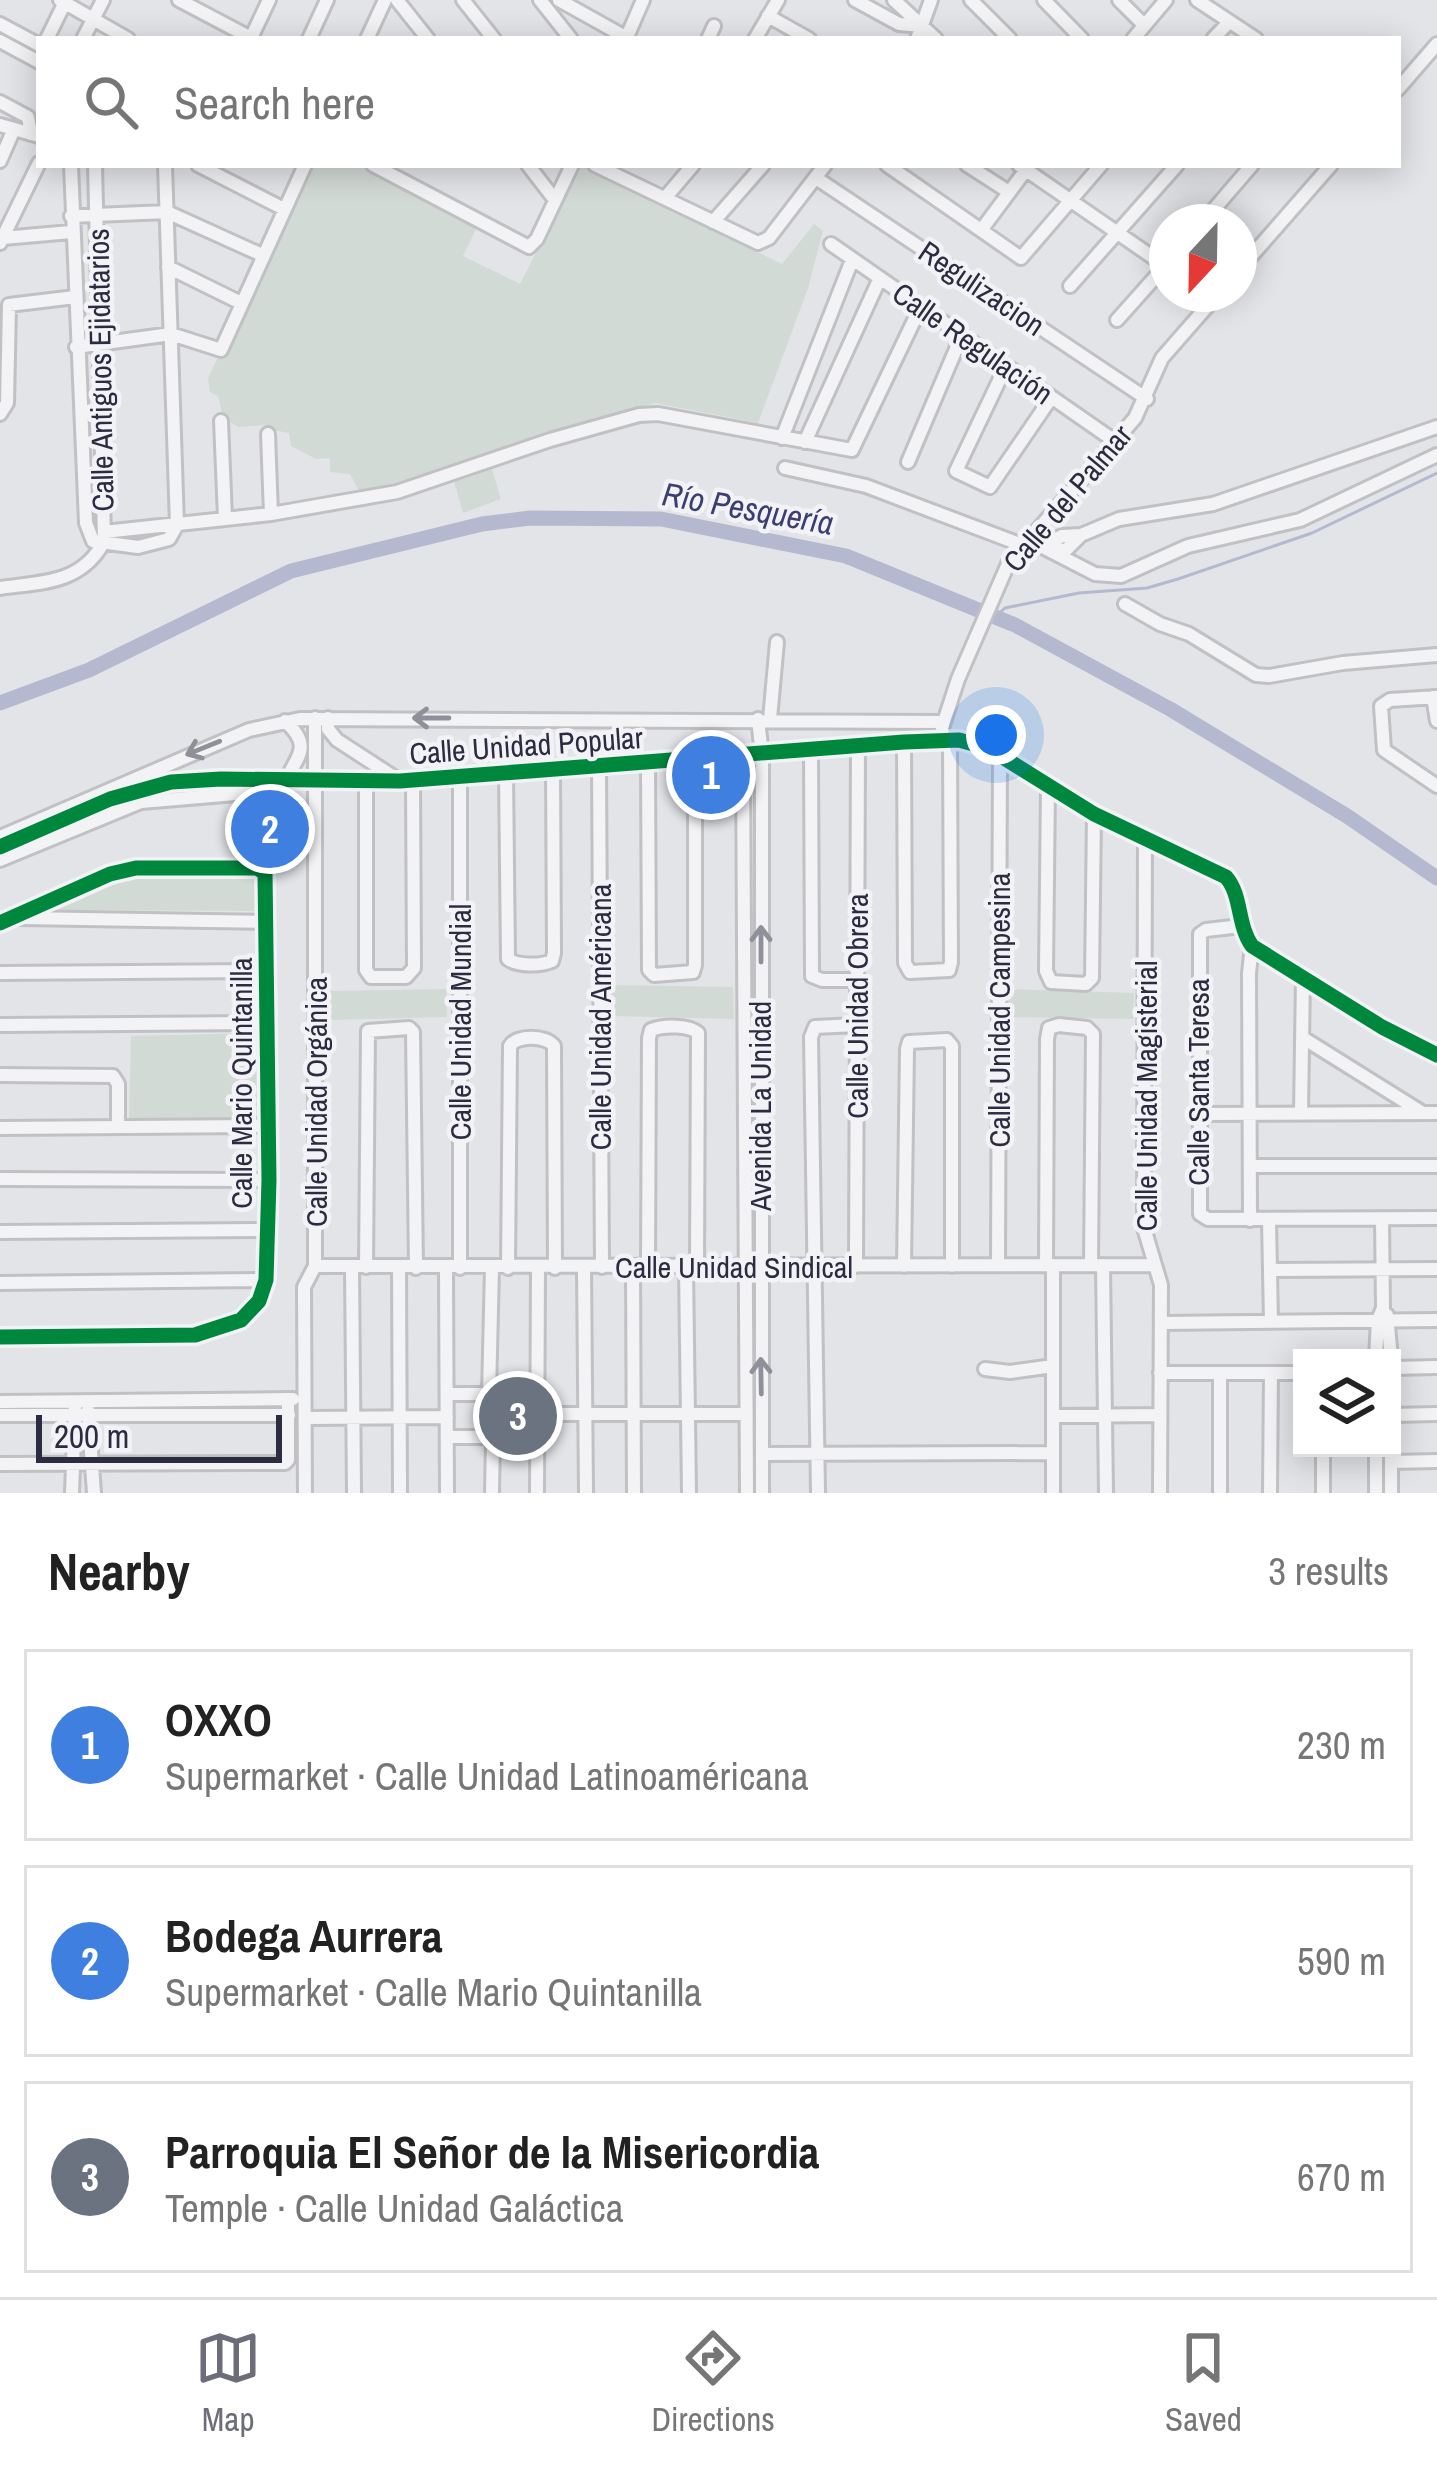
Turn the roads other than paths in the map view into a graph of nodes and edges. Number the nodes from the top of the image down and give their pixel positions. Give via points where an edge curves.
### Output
1 (103, 0) edge
2 (179, 0) edge
3 (269, 0) edge
4 (327, 0) edge
5 (385, 0) edge
6 (397, 0) edge
7 (463, 0) edge
8 (540, 0) edge
9 (559, 0) edge
10 (643, 0) edge
11 (778, 0) edge
12 (855, 0) edge
13 (894, 0) edge
14 (931, 0) edge
15 (971, 0) edge
16 (1044, 0) edge
17 (1119, 0) edge
18 (1166, 0) edge
19 (1197, 0) edge
20 (64, 1) edge
21 (768, 16) junction
22 (93, 20) junction
23 (1229, 22) junction
24 (0, 24) edge
25 (1144, 25) junction
26 (920, 33) edge
27 (566, 34) edge
28 (48, 36) edge
29 (89, 36) edge
30 (122, 36) edge
31 (248, 36) edge
32 (253, 36) edge
33 (310, 36) edge
34 (368, 36) edge
35 (426, 36) edge
36 (492, 36) edge
37 (622, 36) edge
38 (628, 36) edge
39 (756, 36) edge
40 (804, 36) edge
41 (1007, 36) edge
42 (1079, 36) edge
43 (1135, 36) edge
44 (1216, 36) edge
45 (1251, 36) edge
46 (0, 41) edge
47 (36, 43) edge
48 (1437, 44) edge
49 (36, 58) edge
50 (1401, 85) edge
51 (0, 102) edge
52 (7, 127) edge
53 (35, 135) edge
54 (0, 161) edge
55 (37, 168) edge
56 (71, 168) edge
57 (95, 168) edge
58 (165, 168) edge
59 (204, 168) edge
60 (304, 168) edge
61 (379, 168) edge
62 (528, 168) edge
63 (571, 168) edge
64 (690, 168) edge
65 (760, 168) edge
66 (822, 168) edge
67 (890, 168) edge
68 (972, 168) edge
69 (1023, 168) edge
70 (1027, 168) edge
71 (1098, 168) edge
72 (1174, 168) edge
73 (1249, 168) edge
74 (1328, 168) edge
75 (623, 171) edge
76 (1009, 192) junction
77 (665, 198) junction
78 (555, 200) junction
79 (1070, 202) junction
80 (1218, 204) edge
81 (284, 209) junction
82 (167, 212) junction
83 (96, 215) junction
84 (71, 216) junction
85 (713, 222) junction
86 (982, 229) junction
87 (71, 232) junction
88 (1116, 232) junction
89 (1, 241) edge
90 (831, 244) dead end
91 (1257, 249) edge
92 (1149, 254) edge
93 (262, 255) junction
94 (851, 260) junction
95 (168, 267) junction
96 (880, 278) junction
97 (1149, 285) edge
98 (1070, 286) dead end
99 (75, 296) junction
100 (241, 304) junction
101 (920, 307) junction
102 (1199, 312) edge
103 (1117, 320) dead end
104 (171, 334) junction
105 (962, 335) junction
106 (99, 341) junction
107 (76, 346) junction
108 (1006, 366) junction
109 (1051, 398) junction
110 (1147, 399) junction
111 (0, 414) edge
112 (221, 421) dead end
113 (1437, 428) edge
114 (268, 434) dead end
115 (782, 438) junction
116 (805, 442) junction
117 (1116, 442) junction
118 (1437, 454) edge
119 (908, 462) dead end
120 (785, 468) dead end
121 (271, 514) junction
122 (225, 518) junction
123 (182, 524) junction
124 (103, 538) junction
125 (189, 542) dead end
126 (1025, 542) junction
127 (1047, 550) junction
128 (0, 588) edge
129 (1125, 604) dead end
130 (777, 642) dead end
131 (1437, 655) edge
132 (1435, 697) edge
133 (321, 718) junction
134 (764, 719) junction
135 (285, 721) junction
136 (881, 721) junction
137 (1437, 721) edge
138 (944, 722) junction
139 (944, 740) junction
140 (904, 742) junction
141 (881, 744) junction
142 (858, 746) junction
143 (811, 750) junction
144 (761, 755) junction
145 (1000, 755) junction
146 (743, 756) junction
147 (695, 760) junction
148 (648, 763) junction
149 (599, 767) junction
150 (554, 770) junction
151 (506, 773) junction
152 (460, 776) junction
153 (286, 778) junction
154 (407, 780) junction
155 (316, 781) junction
156 (365, 782) junction
157 (1437, 786) edge
158 (1048, 787) junction
159 (130, 792) junction
160 (221, 794) junction
161 (1094, 814) junction
162 (1144, 840) junction
163 (1, 849) edge
164 (6, 921) edge
165 (266, 922) junction
166 (1241, 926) junction
167 (1252, 946) junction
168 (266, 970) junction
169 (0, 973) edge
170 (1303, 976) junction
171 (856, 980) junction
172 (266, 1023) junction
173 (0, 1025) edge
174 (856, 1025) junction
175 (1303, 1038) junction
176 (1437, 1055) edge
177 (0, 1075) edge
178 (1250, 1113) junction
179 (1301, 1113) junction
180 (1430, 1113) edge
181 (1198, 1114) junction
182 (118, 1125) junction
183 (268, 1126) junction
184 (0, 1127) edge
185 (1250, 1166) junction
186 (1437, 1166) edge
187 (0, 1179) edge
188 (269, 1180) junction
189 (1437, 1218) edge
190 (1382, 1219) junction
191 (1250, 1220) junction
192 (1269, 1220) junction
193 (268, 1230) junction
194 (0, 1232) edge
195 (998, 1264) junction
196 (1049, 1265) junction
197 (1097, 1265) junction
198 (1154, 1265) junction
199 (753, 1266) junction
200 (856, 1266) junction
201 (904, 1266) junction
202 (952, 1266) junction
203 (315, 1267) junction
204 (359, 1267) junction
205 (633, 1267) junction
206 (648, 1267) junction
207 (691, 1267) junction
208 (814, 1267) junction
209 (399, 1268) junction
210 (416, 1268) junction
211 (453, 1268) junction
212 (492, 1268) junction
213 (508, 1268) junction
214 (538, 1268) junction
215 (555, 1268) junction
216 (584, 1268) junction
217 (602, 1268) junction
218 (1437, 1269) edge
219 (1272, 1270) junction
220 (1382, 1270) junction
221 (266, 1280) junction
222 (0, 1283) edge
223 (1384, 1316) junction
224 (1437, 1320) edge
225 (1271, 1322) junction
226 (1162, 1323) junction
227 (0, 1337) edge
228 (1378, 1349) edge
229 (1390, 1349) edge
230 (1053, 1366) junction
231 (1437, 1367) edge
232 (1401, 1368) edge
233 (985, 1369) dead end
234 (1160, 1373) junction
235 (1220, 1373) junction
236 (1271, 1373) junction
237 (1293, 1373) edge
238 (447, 1394) junction
239 (489, 1394) junction
240 (536, 1394) junction
241 (288, 1399) junction
242 (305, 1399) junction
243 (0, 1402) edge
244 (82, 1407) junction
245 (0, 1414) edge
246 (536, 1414) junction
247 (746, 1414) junction
248 (1437, 1414) edge
249 (289, 1415) junction
250 (585, 1415) junction
251 (634, 1415) junction
252 (688, 1415) junction
253 (1105, 1415) junction
254 (1160, 1415) junction
255 (1401, 1415) edge
256 (1053, 1416) junction
257 (400, 1417) junction
258 (447, 1417) junction
259 (306, 1418) junction
260 (353, 1418) junction
261 (447, 1437) junction
262 (537, 1437) junction
263 (493, 1438) junction
264 (1053, 1453) junction
265 (762, 1454) junction
266 (817, 1454) junction
267 (1401, 1456) edge
268 (1323, 1457) edge
269 (1376, 1457) edge
270 (1391, 1457) edge
271 (1437, 1461) edge
272 (0, 1463) edge
273 (83, 1463) junction
274 (72, 1493) edge
275 (94, 1493) edge
276 (305, 1493) edge
277 (354, 1493) edge
278 (400, 1493) edge
279 (447, 1493) edge
280 (492, 1493) edge
281 (537, 1493) edge
282 (586, 1493) edge
283 (634, 1493) edge
284 (688, 1493) edge
285 (747, 1493) edge
286 (762, 1493) edge
287 (818, 1493) edge
288 (1053, 1493) edge
289 (1106, 1493) edge
290 (1160, 1493) edge
291 (1220, 1493) edge
292 (1270, 1493) edge
293 (1323, 1493) edge
294 (1376, 1493) edge
295 (1391, 1493) edge

1 - 22 street
2 - 31 street
3 - 32 street
4 - 33 street
5 - 34 street
6 - 35 street
7 - 36 street
8 - 27 street
9 - 37 street
10 - 38 street
11 - 21 street
12 - 26 street
13 - 26 street
14 - 26 street
15 - 41 street
16 - 42 street
17 - 25 street
18 - 25 street
19 - 23 street
20 - 22 street
20 - 28 street
21 - 39 street
21 - 40 street
22 - 29 street
22 - 30 street
23 - 44 street
23 - 45 street
24 - 47 street
25 - 43 street
46 - 49 street
48 - 50 street
51 - 53 street via 28,117
52 - 53 street
52 - 54 street
55 - 89 street
56 - 84 street, Calle Antiguos Ejidatarios
57 - 83 street, Calle Antiguos Ejidatarios
58 - 82 street
59 - 81 street
60 - 81 street
61 - 78 street via 530,247
62 - 78 street
63 - 78 street
64 - 77 street
65 - 85 street
66 - 85 street via 764,243
66 - 110 street, Regulizacion
67 - 86 street
68 - 76 street
69 - 76 street
70 - 79 street
71 - 79 street
72 - 88 street
73 - 80 street
74 - 91 street
75 - 77 street
76 - 86 street
77 - 85 street
79 - 86 street via 1021,258
79 - 88 street
81 - 93 street
82 - 83 street
82 - 93 street
82 - 95 street
83 - 84 street
83 - 106 street, Calle Antiguos Ejidatarios
84 - 87 street, Calle Antiguos Ejidatarios
87 - 89 street
87 - 99 street, Calle Antiguos Ejidatarios
88 - 92 street
88 - 98 street
90 - 94 street, Calle Regulación
93 - 100 street
94 - 96 street, Calle Regulación
94 - 115 street
95 - 100 street
95 - 104 street
96 - 101 street, Calle Regulación
96 - 116 street
97 - 103 street
99 - 107 street, Calle Antiguos Ejidatarios
99 - 111 street via 9,305 7,403
100 - 104 street via 221,350
101 - 105 street, Calle Regulación
101 - 116 street via 852,450
102 - 110 street, Calle del Palmar via 1162,358
104 - 106 street
104 - 123 street
105 - 108 street, Calle Regulación
105 - 119 street
106 - 107 street
106 - 124 street, Calle Antiguos Ejidatarios
107 - 124 street, Calle Antiguos Ejidatarios via 84,508 88,535
108 - 109 street, Calle Regulación
108 - 109 street via 956,471 990,487
109 - 117 street, Calle Regulación
110 - 117 street, Calle del Palmar
112 - 122 street
113 - 127 street via 1261,490 1182,512 1131,515
114 - 121 street
115 - 116 street
115 - 121 street via 639,415 397,492
117 - 126 street, Calle del Palmar
118 - 127 street via 1300,520 1188,546 1121,576 1095,574
120 - 126 street via 866,486
121 - 122 street
122 - 123 street
123 - 124 street via 159,543 138,547
123 - 125 street
124 - 128 street via 66,579
126 - 127 street
126 - 138 street, Calle del Palmar via 997,585
129 - 131 street via 1256,674
130 - 134 street, Avenida La Unidad
132 - 137 street
132 - 157 street via 1383,703 1384,750
134 -> 133 street
133 - 135 street
133 - 154 street via 337,740
133 - 155 street, Calle Unidad Orgánica
134 - 136 street
134 - 144 street, Avenida La Unidad
135 - 153 street via 301,750
135 -> 163 street via 190,754
136 - 138 street
136 - 141 street
138 - 139 street, Calle del Palmar
139 - 140 street, Calle Unidad Popular
139 - 140 street, Calle del Palmar via 951,962 941,973 910,972 905,963
139 - 145 street, Calle Unidad Popular
140 - 141 street, Calle Unidad Popular
141 - 142 street, Calle Unidad Popular
142 - 143 street, Calle Unidad Popular
142 - 171 street, Calle Unidad Obrera
143 - 144 street, Calle Unidad Popular
143 - 171 street via 812,976
144 - 146 street, Calle Unidad Popular
199 -> 144 street, Avenida La Unidad
145 - 158 street, Calle Unidad Popular
145 - 195 street, Calle Unidad Campesina
146 - 147 street, Calle Unidad Popular
146 - 199 street, Avenida La Unidad
147 - 148 street, Calle Unidad Popular
147 - 148 street via 695,965 686,975 650,970
148 - 149 street, Calle Unidad Popular
149 - 150 street, Calle Unidad Popular
149 - 217 street, Calle Unidad Américana
150 - 151 street, Calle Unidad Popular
150 - 151 street via 554,953 545,964 507,955
151 - 152 street, Calle Unidad Popular
152 - 154 street, Calle Unidad Popular
152 - 211 street, Calle Unidad Mundial
153 - 155 street, Calle Unidad Popular
153 - 159 street via 171,782
153 - 160 street via 284,790
154 - 156 street, Calle Unidad Popular
154 - 156 street via 414,972 406,977 368,976
155 - 156 street, Calle Unidad Popular
155 - 203 street, Calle Unidad Orgánica
158 - 161 street, Calle Unidad Popular
158 - 161 street via 1046,971 1055,983 1087,984 1092,973
159 - 160 street
159 - 163 street
160 - 163 street via 141,802
161 - 162 street, Calle Unidad Popular
162 - 166 street, Calle Unidad Popular via 1230,880
162 - 198 street, Calle Unidad Magisterial via 1144,1228
164 - 165 street
164 - 165 street, Calle Mario Quintanilla via 136,868 257,868 266,875
165 - 168 street, Calle Mario Quintanilla
166 - 167 street
166 - 181 street, Calle Santa Teresa via 1206,930 1199,939
167 - 170 street
167 - 178 street
168 - 169 street
168 - 172 street, Calle Mario Quintanilla
170 - 175 street
170 - 176 street
171 - 174 street, Calle Unidad Obrera
172 - 173 street
172 - 183 street, Calle Mario Quintanilla
174 - 200 street, Calle Unidad Obrera
174 - 208 street via 815,1027 811,1037
175 - 179 street
175 - 180 street
177 - 182 street via 113,1076
178 - 179 street
178 - 181 street
178 - 185 street
179 - 180 street
181 - 191 street, Calle Santa Teresa via 1198,1209 1208,1220
182 - 183 street
182 - 184 street
183 - 188 street, Calle Mario Quintanilla
185 - 186 street
185 - 191 street
187 - 188 street
188 - 193 street, Calle Mario Quintanilla
189 - 190 street
190 - 192 street
190 - 220 street
191 - 192 street
192 - 219 street
193 - 194 street
193 - 221 street, Calle Mario Quintanilla
195 - 196 street, Calle Unidad Sindical
195 - 202 street, Calle Unidad Sindical
196 - 197 street, Calle Unidad Sindical
196 - 197 street via 1047,1039 1058,1025 1087,1028 1093,1040
196 - 230 street
197 - 198 street, Calle Unidad Sindical
197 - 253 street
198 - 226 street, Calle Unidad Magisterial
199 - 207 street, Calle Unidad Sindical
199 - 208 street, Calle Unidad Sindical
199 - 247 street, Avenida La Unidad
265 -> 199 street, Avenida La Unidad
200 - 201 street, Calle Unidad Sindical
200 - 208 street, Calle Unidad Sindical
201 - 202 street, Calle Unidad Sindical
201 - 202 street via 911,1040 950,1042 952,1053
203 - 204 street, Calle Unidad Sindical
203 - 242 street, Calle Unidad Orgánica via 304,1287
204 - 209 street, Calle Unidad Sindical
204 - 210 street via 369,1029 409,1028
204 - 260 street
205 - 206 street, Calle Unidad Sindical
205 - 217 street, Calle Unidad Sindical
205 - 251 street
206 - 207 street, Calle Unidad Sindical
206 - 207 street via 650,1034 658,1028 697,1029
207 - 252 street
208 - 266 street
209 - 210 street, Calle Unidad Sindical
209 - 257 street
210 - 211 street, Calle Unidad Sindical
211 - 212 street, Calle Unidad Sindical
211 - 238 street, Calle Unidad Mundial
212 - 213 street, Calle Unidad Sindical
212 - 239 street
213 - 214 street, Calle Unidad Sindical
213 - 215 street via 512,1041 553,1042
214 - 215 street, Calle Unidad Sindical
214 - 240 street
215 - 216 street, Calle Unidad Sindical
216 - 217 street, Calle Unidad Sindical
216 - 250 street
218 - 220 street
219 - 220 street
219 - 225 street
220 - 223 street
221 - 222 street
221 - 227 street via 241,1320 218,1331
223 - 224 street
223 - 225 street
223 - 228 street
223 - 229 street
225 - 226 street
226 - 234 street, Calle Unidad Magisterial
230 - 233 street
230 - 256 street
231 - 232 street
234 - 235 street
234 - 254 street, Calle Unidad Magisterial
235 - 236 street
235 - 291 street
236 - 237 street
236 - 292 street
238 - 239 street
238 - 258 street, Calle Unidad Mundial
239 - 240 street
240 - 246 street
241 - 242 street
241 - 244 street
241 - 249 street
242 - 259 street, Calle Unidad Orgánica
243 - 244 street
244 - 245 street
244 - 249 street
244 - 273 street
246 - 250 street
246 - 262 street
247 - 252 street
247 - 285 street, Avenida La Unidad
248 - 255 street
249 - 273 street via 286,1463
250 - 251 street
250 - 282 street
251 - 252 street
251 - 283 street
252 - 284 street
253 - 254 street
253 - 256 street
253 - 289 street
254 - 290 street, Calle Unidad Magisterial
256 - 264 street
257 - 258 street
257 - 260 street
257 - 278 street
258 - 261 street, Calle Unidad Mundial
259 - 260 street
259 - 276 street, Calle Unidad Orgánica
260 - 277 street
261 - 263 street
261 - 279 street, Calle Unidad Mundial
262 - 263 street
262 - 281 street
263 - 280 street
264 - 266 street
264 - 288 street
265 - 266 street
265 - 286 street, Avenida La Unidad
266 - 287 street
267 - 271 street
268 - 293 street
269 - 294 street
270 - 295 street
272 - 273 street
273 - 274 street
273 - 275 street

